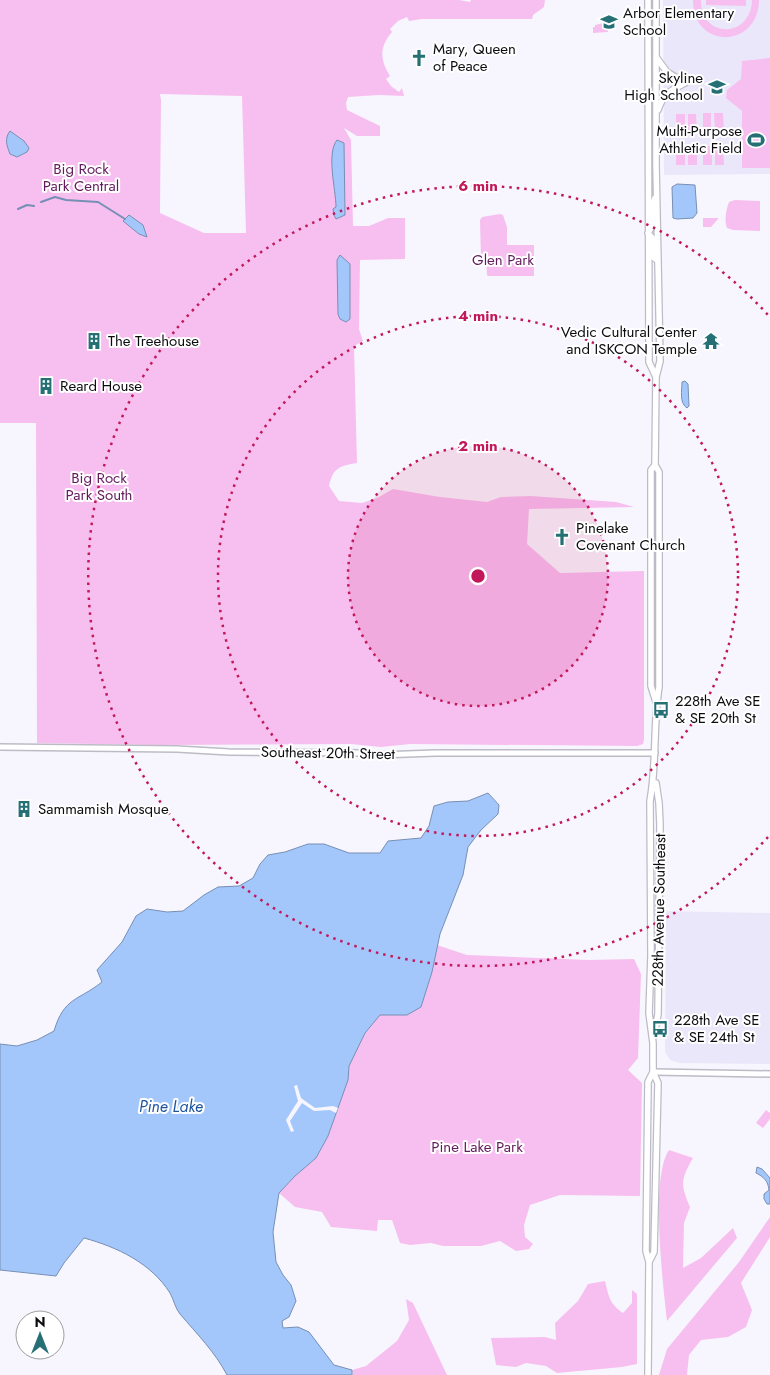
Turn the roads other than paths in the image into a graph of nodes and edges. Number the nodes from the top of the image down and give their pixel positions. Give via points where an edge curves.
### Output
1 (648, 0) edge
2 (656, 0) edge
3 (656, 57) junction
4 (656, 116) junction
5 (656, 194) junction
6 (648, 233) junction
7 (658, 260) junction
8 (656, 377) junction
9 (0, 747) edge
10 (655, 753) junction
11 (655, 777) junction
12 (651, 881) junction
13 (658, 914) junction
14 (653, 1043) junction
15 (653, 1072) junction
16 (770, 1074) edge
17 (647, 1197) junction
18 (655, 1198) junction
19 (649, 1262) junction
20 (648, 1375) edge

1 - 6 main road, 228th Avenue Southeast
2 - 3 main road, 228th Avenue Southeast
3 - 4 main road, 228th Avenue Southeast
3 - 4 main road via 667,72 685,83 666,94
4 - 5 main road, 228th Avenue Southeast
5 - 6 main road via 652,204 653,223
5 - 7 main road, 228th Avenue Southeast
6 - 7 main road via 653,240 653,257
6 - 8 main road, 228th Avenue Southeast via 649,362
7 - 8 main road, 228th Avenue Southeast via 660,361
8 - 10 main road, 228th Avenue Southeast via 659,687
9 - 10 street, Southeast 20th Street via 380,755
10 - 11 main road, 228th Avenue Southeast
11 - 12 main road, 228th Avenue Southeast via 650,801
11 - 13 main road, 228th Avenue Southeast via 660,826
12 - 13 main road
12 - 14 main road, 228th Avenue Southeast via 649,1013
13 - 14 main road, 228th Avenue Southeast via 658,1014
14 - 15 main road, 228th Avenue Southeast
15 - 16 street
15 - 17 main road, 228th Avenue Southeast via 648,1082
15 - 18 main road, 228th Avenue Southeast via 658,1082
17 - 18 main road
17 - 19 main road, 228th Avenue Southeast via 646,1251
18 - 19 main road, 228th Avenue Southeast via 654,1252
19 - 20 main road, 228th Avenue Southeast

